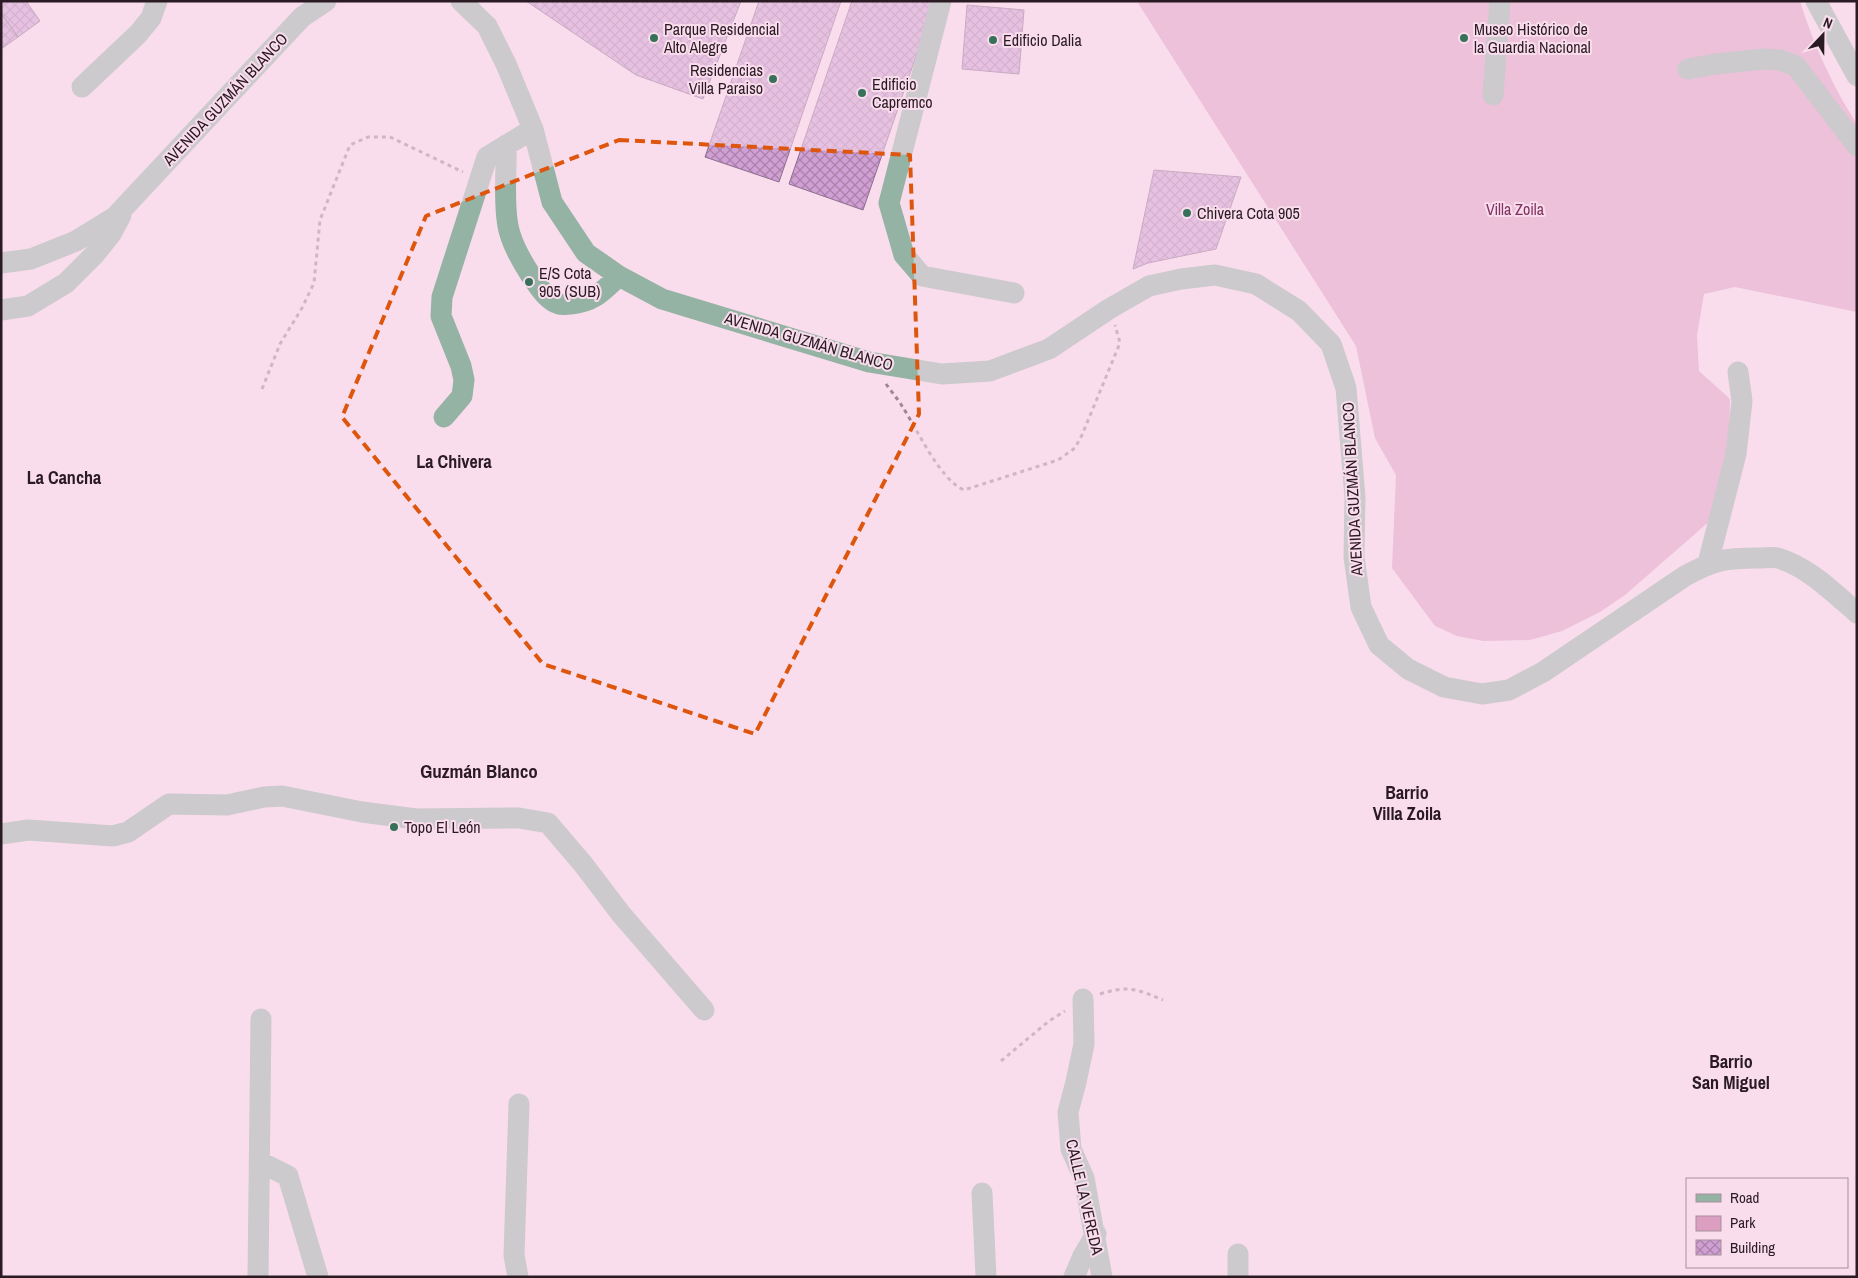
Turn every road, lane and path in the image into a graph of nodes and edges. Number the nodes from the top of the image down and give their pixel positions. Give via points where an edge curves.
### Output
1 (158, 1) edge
2 (326, 1) edge
3 (461, 1) edge
4 (941, 1) edge
5 (1500, 1) edge
6 (1816, 1) edge
7 (1688, 69) dead end
8 (1857, 76) edge
9 (82, 87) dead end
10 (1493, 95) dead end
11 (533, 128) junction
12 (506, 145) junction
13 (1857, 146) edge
14 (479, 180) junction
15 (128, 202) junction
16 (1, 263) edge
17 (619, 276) junction
18 (1014, 293) dead end
19 (1109, 309) junction
20 (1, 310) edge
21 (868, 362) junction
22 (1738, 372) dead end
23 (262, 389) dead end
24 (444, 417) dead end
25 (1708, 563) junction
26 (1857, 612) edge
27 (1, 834) edge
28 (1083, 999) dead end
29 (704, 1010) dead end
30 (261, 1018) dead end
31 (519, 1104) dead end
32 (260, 1162) junction
33 (982, 1193) dead end
34 (1096, 1234) junction
35 (1238, 1254) dead end
36 (317, 1276) edge
37 (258, 1277) edge
38 (518, 1277) edge
39 (986, 1277) edge
40 (1074, 1277) edge
41 (1102, 1277) edge
42 (1238, 1277) edge

1 - 9 street via 151,18 138,34
2 - 15 street, AVENIDA GUZMÁN BLANCO via 302,17
3 - 11 street, AVENIDA GUZMÁN BLANCO via 488,26
4 - 18 street via 889,203 904,255 922,276
5 - 10 street
6 - 8 street
7 - 13 street via 1763,59 1780,60 1796,66
11 - 12 street
11 - 17 street, AVENIDA GUZMÁN BLANCO via 552,202 586,254
12 - 14 street via 487,157
12 - 17 street via 511,239 540,289 560,305 586,302 597,297
14 - 23 path via 390,138 368,137 350,145 320,220 314,283 280,344
14 - 24 street via 442,297 441,316 464,380 462,396
15 - 16 street, AVENIDA GUZMÁN BLANCO via 115,217 76,241 31,259
15 - 20 street, AVENIDA GUZMÁN BLANCO via 111,234 66,283 28,306
17 - 21 street, AVENIDA GUZMÁN BLANCO via 662,299
19 - 21 street, AVENIDA GUZMÁN BLANCO via 1049,349 990,371 942,374
19 - 21 path via 1120,343 1074,448 1058,460 964,490 956,487 932,456 902,404
19 - 25 street, AVENIDA GUZMÁN BLANCO via 1149,286 1215,275 1256,284 1299,311 1331,344 1346,388 1355,496 1354,558 1361,607 1379,645 1408,669 1444,687 1482,694 1509,690 1543,672
22 - 25 street via 1742,401 1736,454
25 - 26 street, AVENIDA GUZMÁN BLANCO via 1732,558 1776,558 1806,571
27 - 29 street via 28,830 114,836 128,832 169,804 227,805 282,796 416,819 520,818 548,823
28 - 34 street, CALLE LA VEREDA via 1084,1044 1068,1112 1070,1149 1084,1178
30 - 32 street
31 - 38 street via 514,1255
32 - 36 street via 288,1176
32 - 37 street
33 - 39 street
34 - 40 street
34 - 41 street, CALLE LA VEREDA
35 - 42 street

